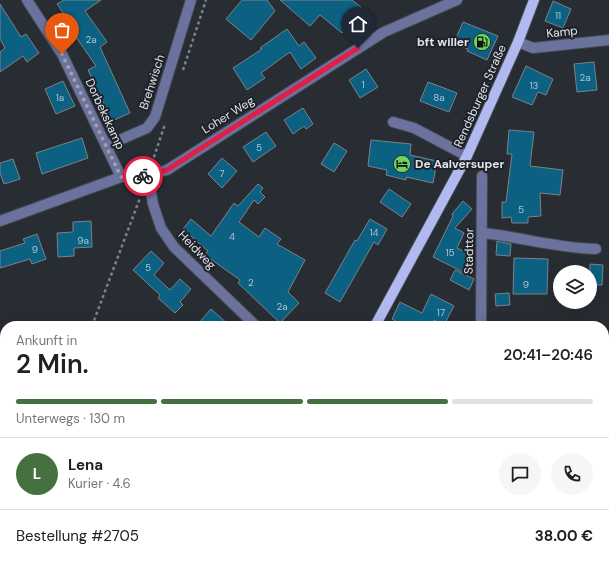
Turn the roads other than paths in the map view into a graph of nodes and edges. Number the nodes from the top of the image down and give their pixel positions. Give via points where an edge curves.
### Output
1 (27, 0) edge
2 (191, 0) edge
3 (457, 0) edge
4 (534, 0) edge
5 (609, 40) edge
6 (518, 42) junction
7 (393, 122) dead end
8 (106, 146) junction
9 (467, 156) junction
10 (148, 175) junction
11 (482, 176) dead end
12 (121, 177) junction
13 (0, 221) edge
14 (482, 232) junction
15 (596, 249) dead end
16 (251, 321) edge
17 (378, 321) edge
18 (481, 321) edge

1 - 8 street, Dorbekskamp via 62,54
2 - 8 street, Brehwisch via 155,117 147,128
3 - 10 street, Loher Weg via 384,32 167,170
4 - 6 main road, Rendsburger Straße
5 - 6 street, Kamp via 533,48
6 - 9 main road, Rendsburger Straße
7 - 9 street via 414,128
8 - 12 street, Dorbekskamp
9 - 17 main road, Rendsburger Straße
10 - 12 street, Loher Weg
10 - 16 street, Heidweg via 153,204 161,228 174,247
11 - 14 street, Stadttor
12 - 13 street, Loher Weg
14 - 15 street via 569,248
14 - 18 street, Stadttor

